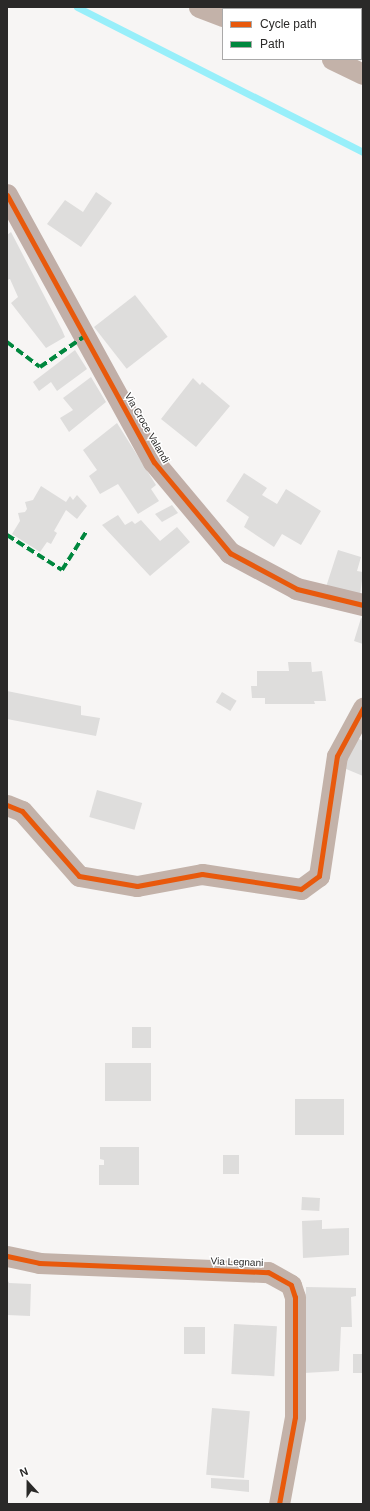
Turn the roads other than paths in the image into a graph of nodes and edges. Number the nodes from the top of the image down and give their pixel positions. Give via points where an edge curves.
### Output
1 (200, 7) edge
2 (222, 16) edge
3 (334, 60) edge
4 (363, 74) edge
5 (7, 195) edge
6 (363, 606) edge
7 (363, 708) edge
8 (7, 805) edge
9 (7, 1256) edge
10 (279, 1504) edge

1 - 2 street
3 - 4 street
5 - 6 street, Via Croce Valandi via 154,462 230,553 297,589
7 - 8 street via 337,756 318,876 301,889 202,874 137,886 79,876 22,811
9 - 10 street, Via Legnani via 39,1263 268,1272 291,1285 295,1297 296,1417

